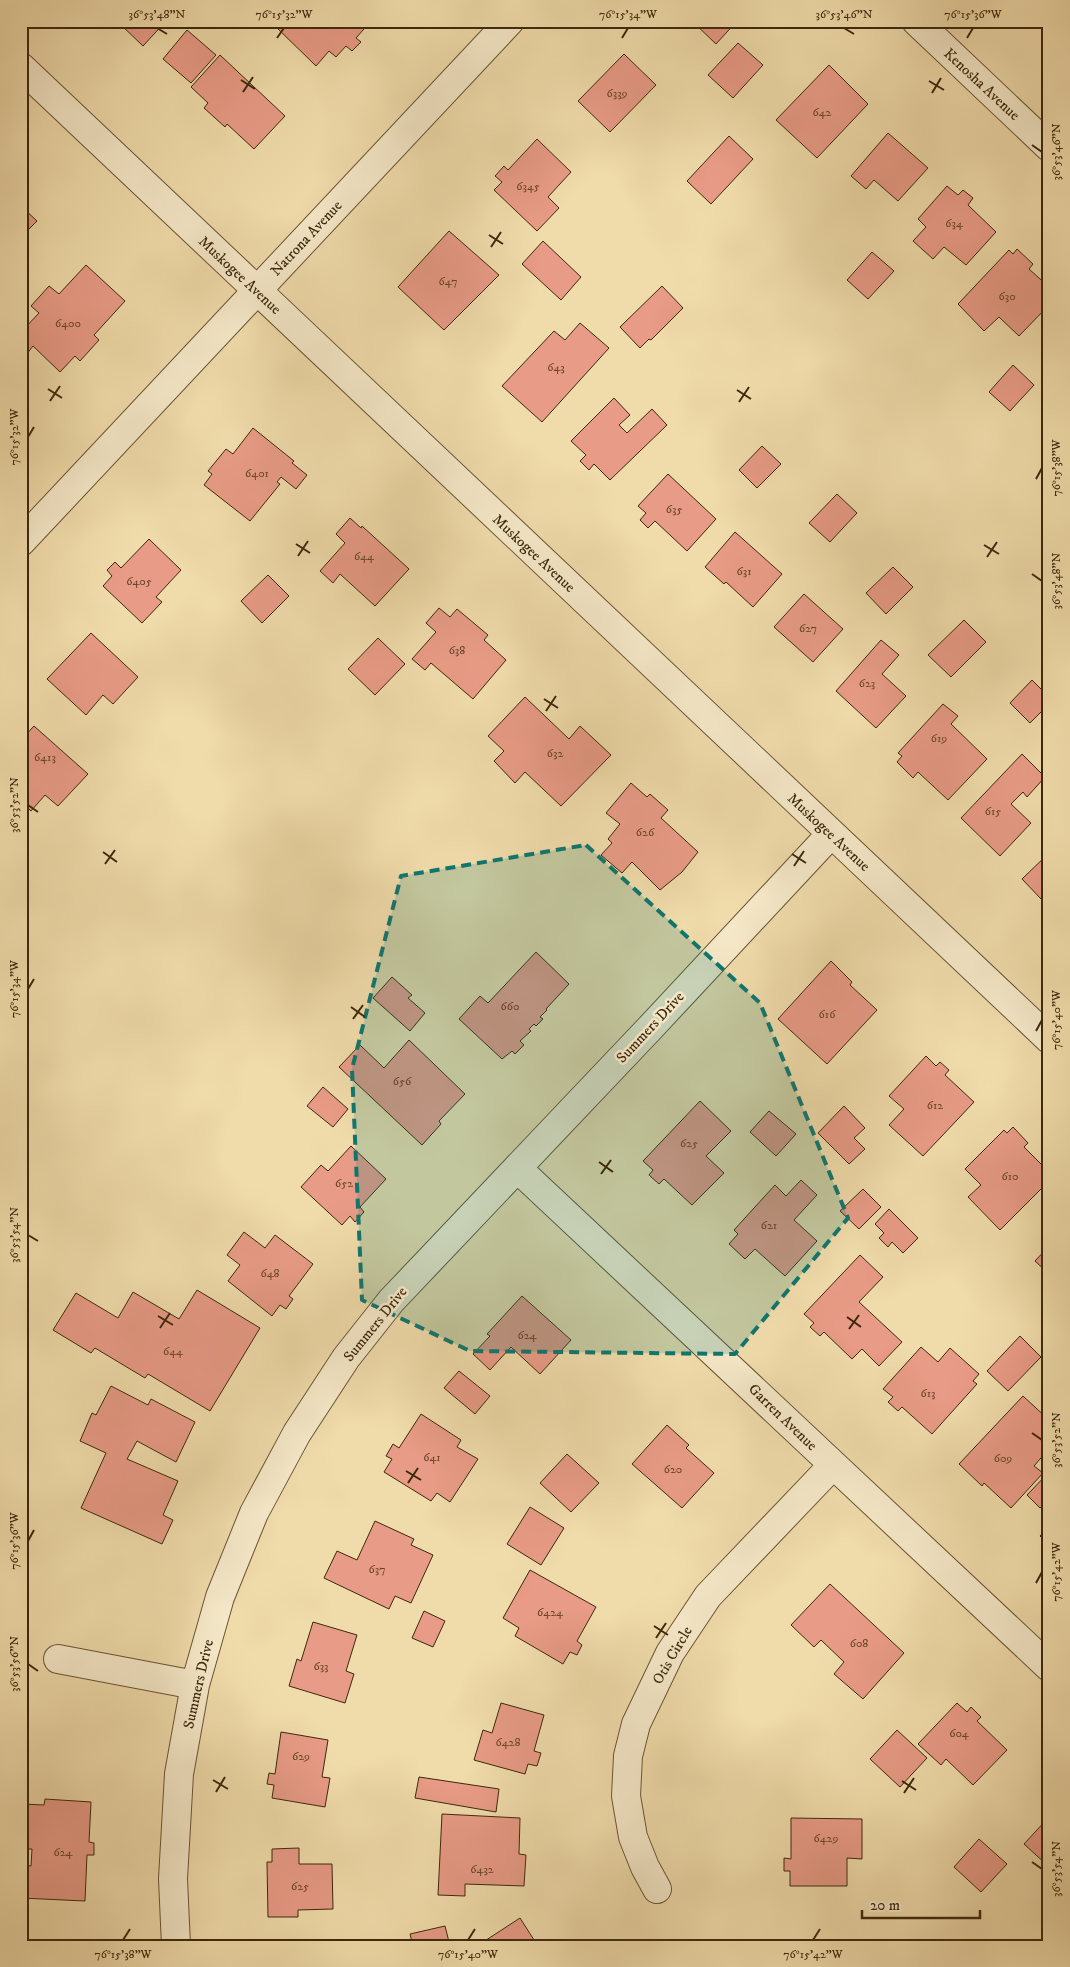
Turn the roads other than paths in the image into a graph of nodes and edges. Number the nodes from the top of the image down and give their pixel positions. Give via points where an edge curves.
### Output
1 (510, 21) edge
2 (916, 21) edge
3 (21, 67) edge
4 (1049, 147) edge
5 (257, 290) junction
6 (21, 542) edge
7 (831, 834) junction
8 (1049, 1039) edge
9 (517, 1168) junction
10 (833, 1465) junction
11 (58, 1659) dead end
12 (1049, 1667) edge
13 (195, 1685) junction
14 (658, 1889) dead end
15 (176, 1946) edge

1 - 5 street, Natrona Avenue
2 - 4 street, Kenosha Avenue
3 - 5 street, Muskogee Avenue
5 - 6 street, Natrona Avenue
5 - 7 street, Muskogee Avenue
7 - 8 street, Muskogee Avenue
7 - 9 street, Summers Drive
9 - 10 street, Garren Avenue
9 - 13 street, Summers Drive via 391,1302 346,1358 297,1433 251,1521 220,1597
10 - 12 street, Garren Avenue
10 - 14 street, Otis Circle via 708,1596 670,1653 636,1724 628,1756 626,1796 633,1837
11 - 13 street
13 - 15 street, Summers Drive via 179,1774 173,1880

